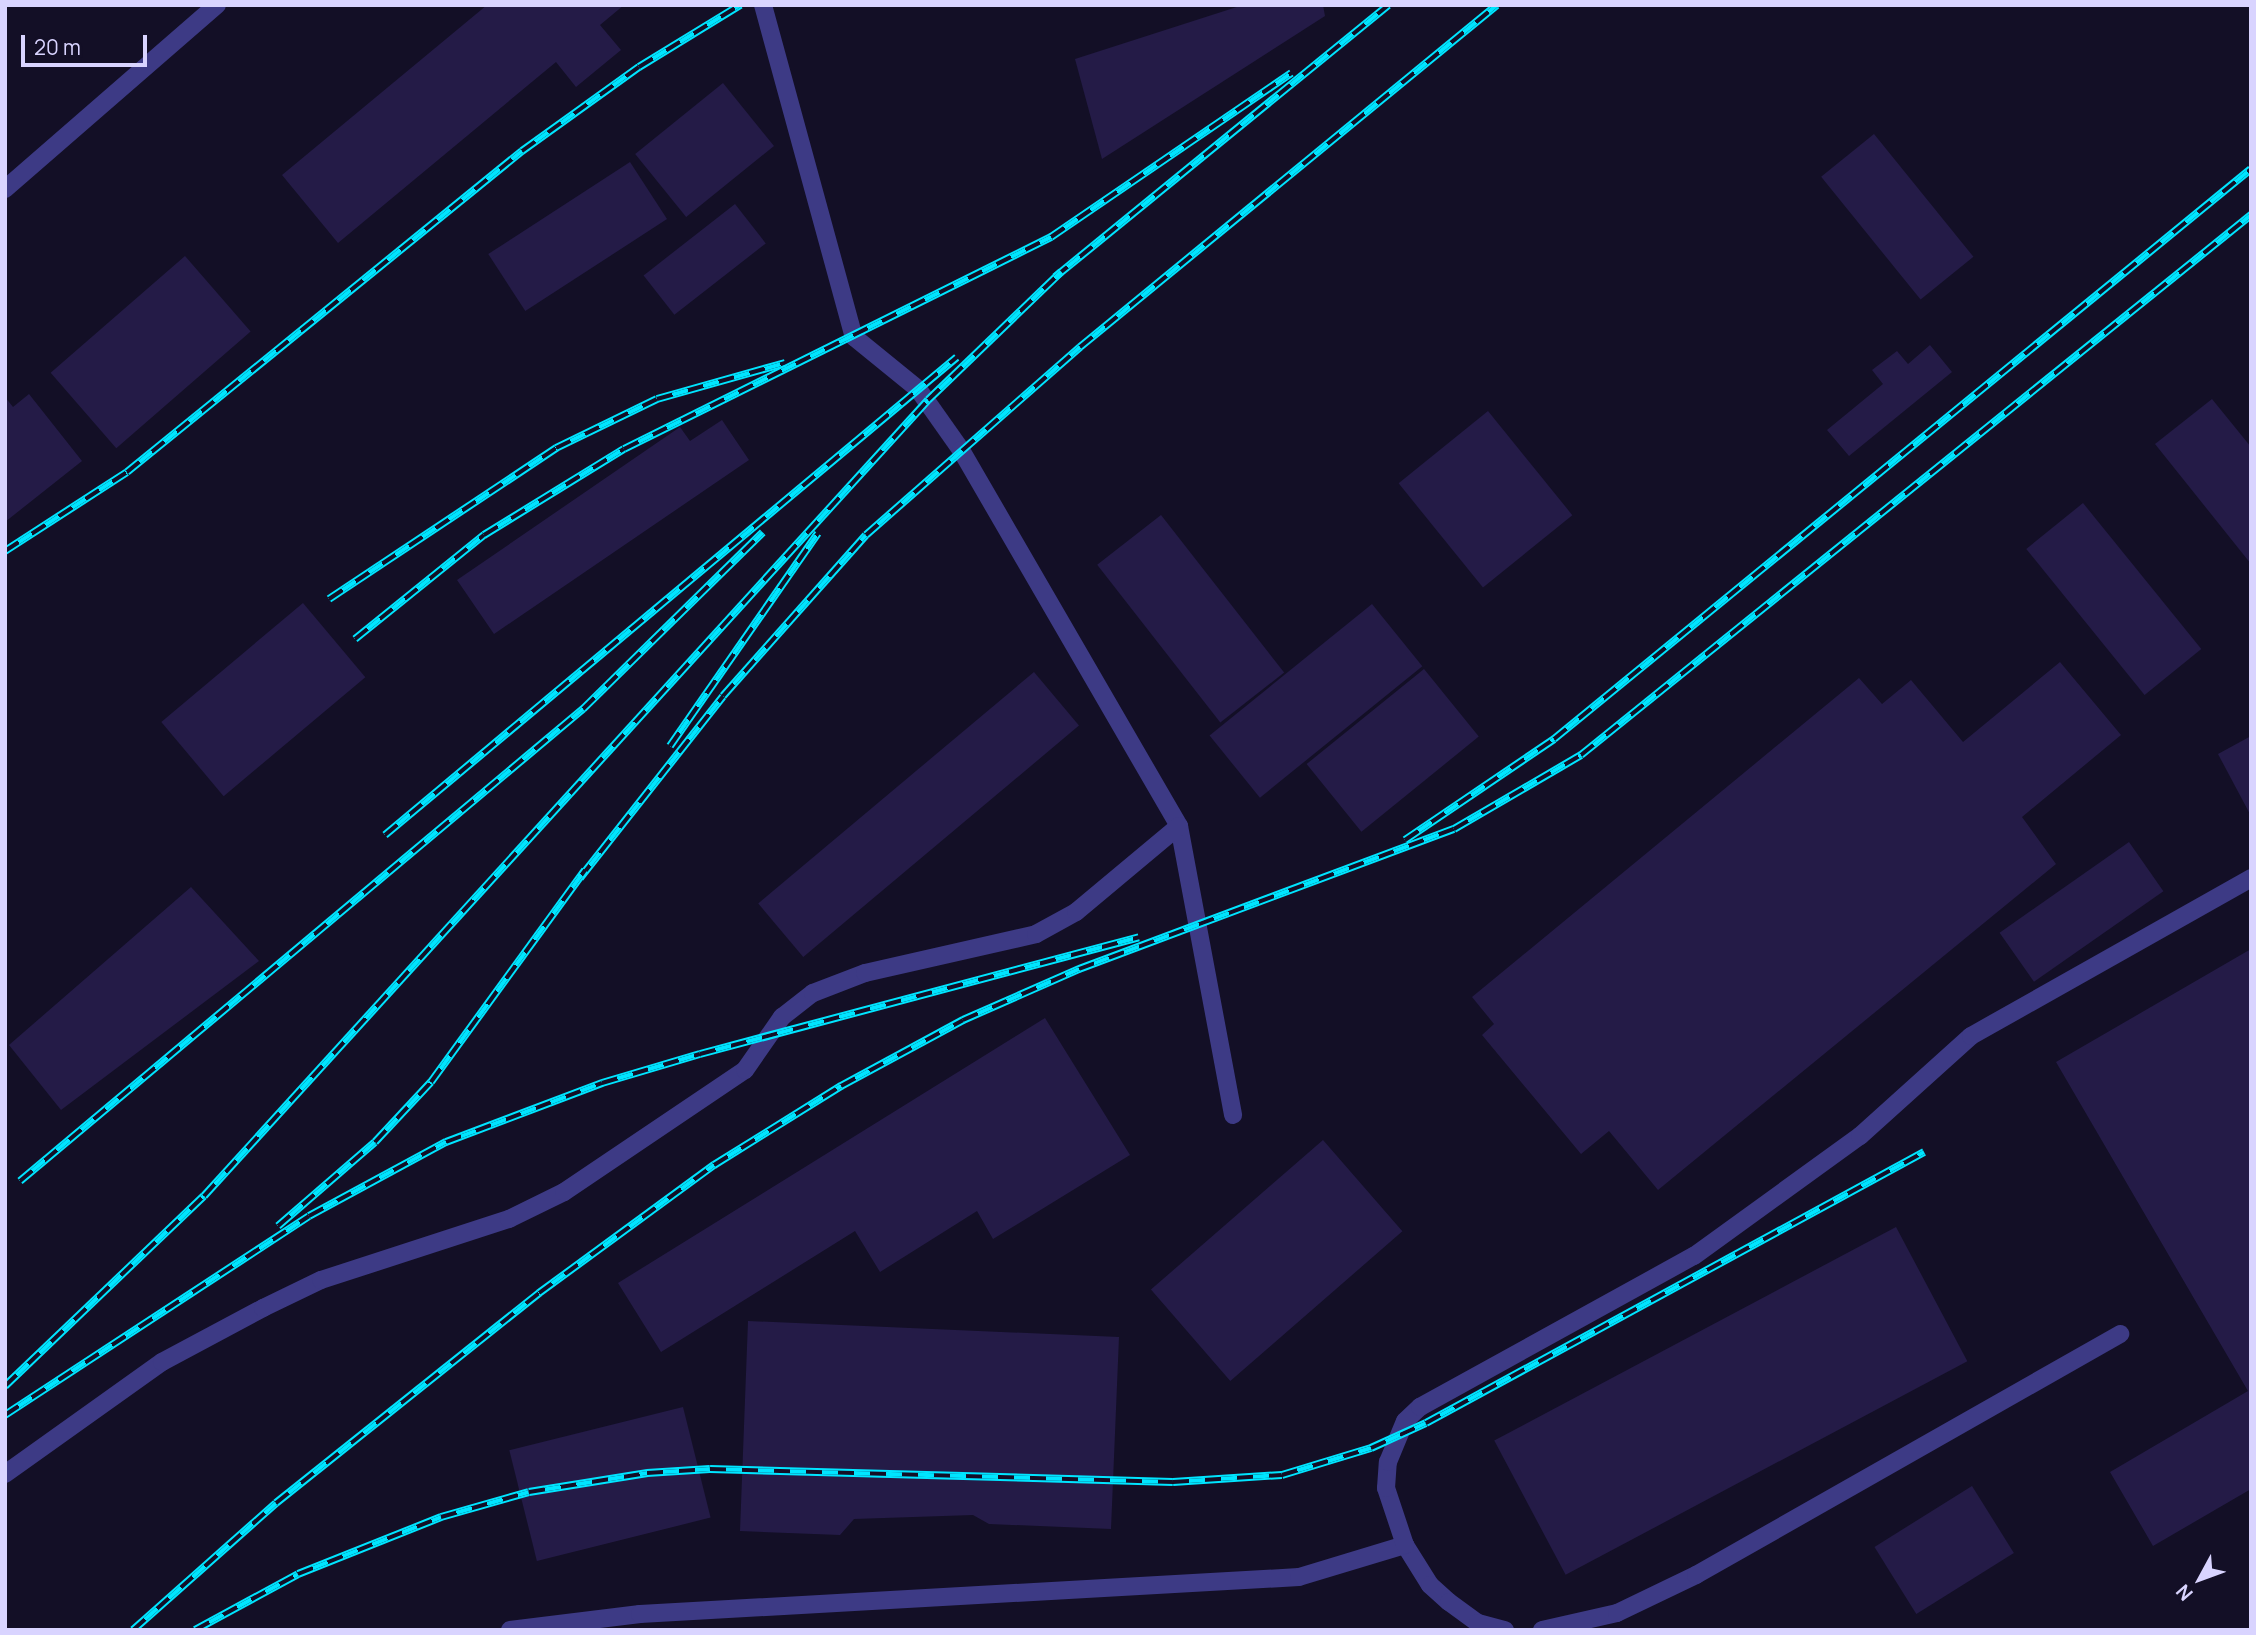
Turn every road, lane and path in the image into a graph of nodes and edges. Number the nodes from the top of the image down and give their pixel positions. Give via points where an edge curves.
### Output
1 (217, 5) edge
2 (763, 5) edge
3 (5, 188) edge
4 (1179, 826) junction
5 (2251, 878) edge
6 (1233, 1115) dead end
7 (2120, 1334) dead end
8 (5, 1474) edge
9 (1405, 1545) junction
10 (510, 1630) edge
11 (1506, 1630) edge
12 (1542, 1630) edge

1 - 3 street
2 - 4 street via 854,337 918,389 948,430
4 - 6 street
4 - 8 street via 1076,912 1036,934 865,973 813,993 782,1017 745,1070 565,1192 509,1219 321,1280 251,1314 162,1362
5 - 9 street via 1971,1036 1860,1136 1694,1256 1420,1407 1396,1437 1388,1462 1386,1488
7 - 12 street via 1696,1575 1617,1612
9 - 10 street via 1299,1577 640,1614
9 - 11 street via 1430,1585 1449,1602 1478,1623

